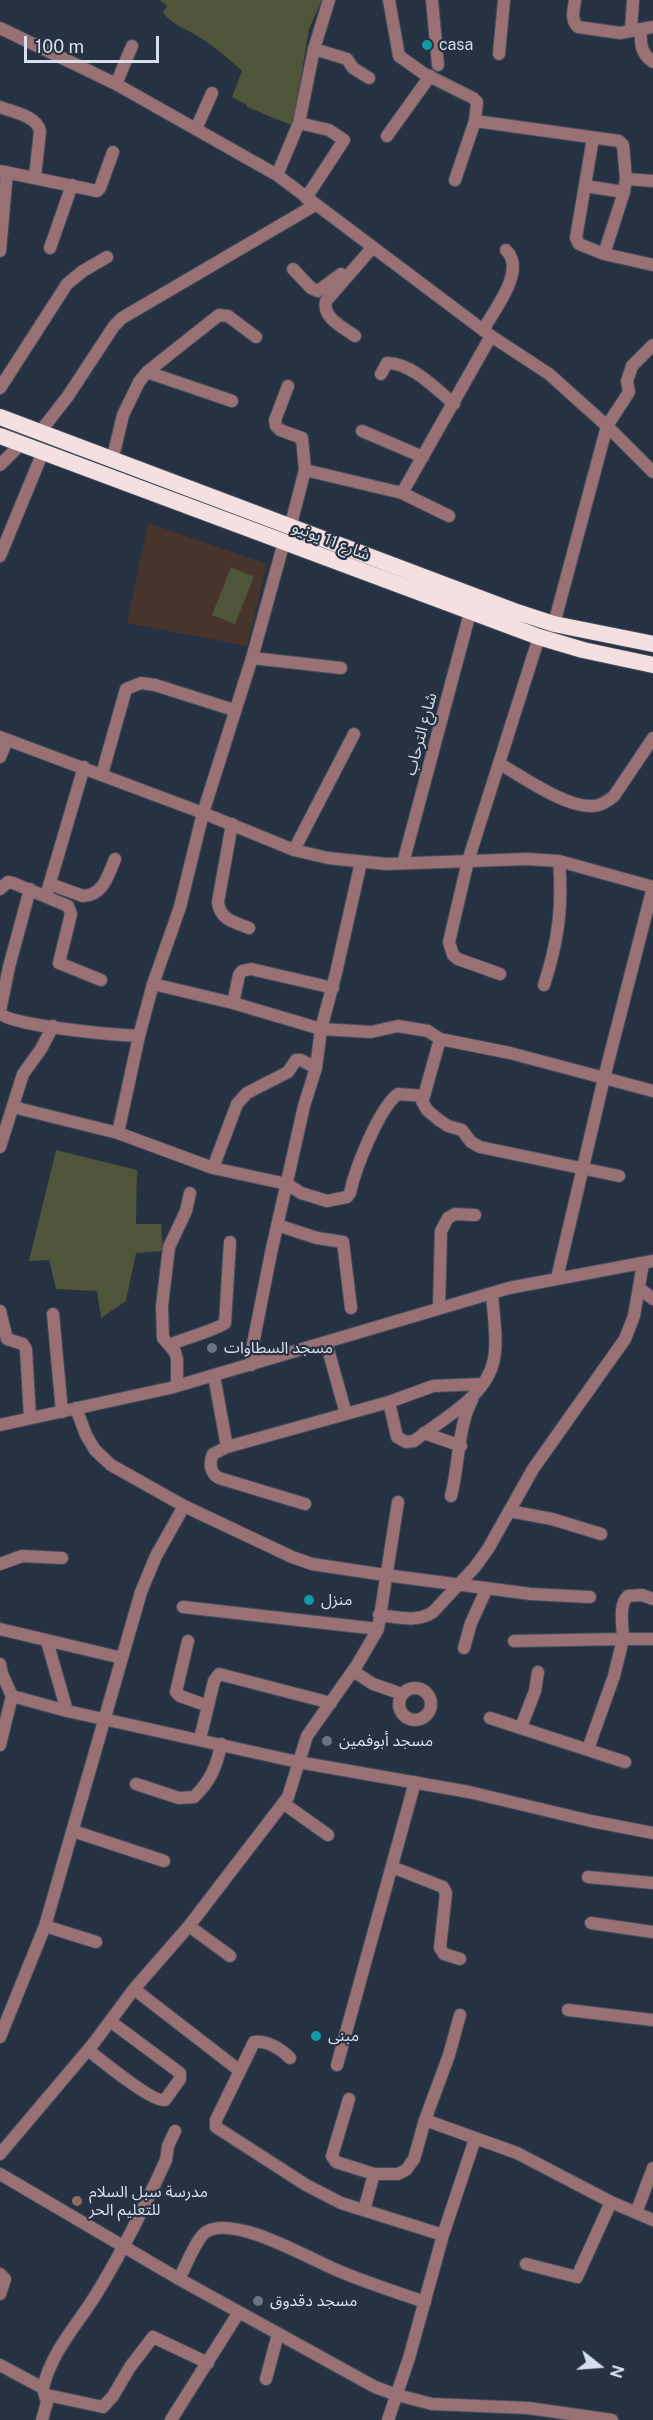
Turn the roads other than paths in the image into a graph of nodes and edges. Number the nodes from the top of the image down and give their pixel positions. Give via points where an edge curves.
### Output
1 (329, 0) edge
2 (389, 0) edge
3 (432, 0) edge
4 (504, 0) edge
5 (575, 0) edge
6 (633, 0) edge
7 (0, 28) edge
8 (642, 29) edge
9 (132, 46) dead end
10 (315, 49) junction
11 (499, 54) dead end
12 (653, 62) edge
13 (438, 65) dead end
14 (430, 76) junction
15 (369, 78) dead end
16 (116, 84) junction
17 (212, 93) dead end
18 (0, 107) edge
19 (475, 121) junction
20 (299, 123) junction
21 (196, 129) junction
22 (387, 136) dead end
23 (593, 138) junction
24 (113, 152) dead end
25 (4, 172) edge
26 (277, 175) junction
27 (35, 177) junction
28 (455, 180) dead end
29 (653, 181) edge
30 (72, 185) junction
31 (625, 185) junction
32 (585, 186) junction
33 (310, 201) junction
34 (370, 246) junction
35 (50, 248) dead end
36 (506, 250) dead end
37 (0, 252) edge
38 (604, 254) junction
39 (107, 257) dead end
40 (653, 265) edge
41 (293, 269) dead end
42 (487, 333) junction
43 (355, 336) dead end
44 (256, 337) dead end
45 (653, 345) edge
46 (147, 372) junction
47 (381, 374) dead end
48 (288, 386) dead end
49 (0, 388) edge
50 (232, 401) dead end
51 (454, 404) junction
52 (0, 417) edge
53 (607, 426) junction
54 (362, 431) dead end
55 (40, 432) junction
56 (0, 436) edge
57 (21, 444) junction
58 (43, 452) junction
59 (423, 457) junction
60 (112, 460) junction
61 (0, 465) edge
62 (305, 470) junction
63 (653, 471) edge
64 (402, 493) junction
65 (449, 516) dead end
66 (287, 535) junction
67 (0, 556) edge
68 (470, 613) junction
69 (554, 624) junction
70 (539, 637) junction
71 (653, 644) edge
72 (252, 658) junction
73 (653, 665) edge
74 (341, 668) dead end
75 (234, 710) junction
76 (354, 734) dead end
77 (653, 738) edge
78 (3, 739) edge
79 (0, 757) edge
80 (500, 764) junction
81 (84, 767) junction
82 (102, 774) junction
83 (203, 813) junction
84 (232, 824) junction
85 (294, 850) junction
86 (115, 859) dead end
87 (468, 861) junction
88 (560, 861) junction
89 (361, 862) junction
90 (404, 864) junction
91 (0, 889) edge
92 (30, 889) junction
93 (48, 890) junction
94 (249, 928) dead end
95 (500, 974) dead end
96 (101, 980) dead end
97 (153, 984) junction
98 (544, 985) dead end
99 (333, 988) junction
100 (233, 1003) junction
101 (0, 1012) edge
102 (53, 1026) junction
103 (321, 1029) junction
104 (139, 1036) junction
105 (440, 1039) junction
106 (316, 1068) junction
107 (604, 1078) junction
108 (653, 1091) edge
109 (424, 1096) junction
110 (13, 1107) junction
111 (118, 1133) junction
112 (0, 1147) edge
113 (213, 1168) junction
114 (583, 1169) junction
115 (619, 1176) dead end
116 (287, 1184) junction
117 (190, 1192) dead end
118 (474, 1215) dead end
119 (277, 1225) junction
120 (230, 1242) dead end
121 (648, 1262) edge
122 (557, 1278) junction
123 (639, 1288) junction
124 (492, 1293) junction
125 (653, 1299) edge
126 (351, 1308) dead end
127 (439, 1308) junction
128 (0, 1311) edge
129 (53, 1314) dead end
130 (326, 1342) junction
131 (169, 1345) junction
132 (251, 1365) junction
133 (214, 1376) junction
134 (481, 1384) junction
135 (177, 1386) junction
136 (472, 1398) junction
137 (389, 1402) junction
138 (76, 1408) junction
139 (62, 1412) junction
140 (346, 1414) junction
141 (30, 1418) junction
142 (0, 1425) edge
143 (424, 1433) junction
144 (227, 1446) junction
145 (461, 1446) junction
146 (451, 1497) dead end
147 (398, 1503) dead end
148 (306, 1504) dead end
149 (184, 1506) junction
150 (509, 1511) junction
151 (601, 1534) dead end
152 (62, 1558) dead end
153 (0, 1564) edge
154 (385, 1575) junction
155 (457, 1584) junction
156 (487, 1588) junction
157 (590, 1597) dead end
158 (653, 1599) edge
159 (183, 1607) dead end
160 (380, 1615) junction
161 (0, 1629) edge
162 (378, 1629) junction
163 (623, 1639) junction
164 (653, 1639) edge
165 (47, 1641) junction
166 (188, 1641) dead end
167 (514, 1641) dead end
168 (464, 1648) dead end
169 (122, 1658) junction
170 (0, 1664) edge
171 (353, 1671) junction
172 (538, 1672) dead end
173 (402, 1694) dead end
174 (12, 1696) junction
175 (331, 1703) junction
176 (208, 1706) junction
177 (67, 1711) junction
178 (490, 1718) dead end
179 (105, 1719) junction
180 (521, 1727) junction
181 (200, 1739) junction
182 (221, 1744) junction
183 (0, 1745) edge
184 (588, 1749) junction
185 (298, 1762) junction
186 (625, 1762) dead end
187 (415, 1782) junction
188 (136, 1784) dead end
189 (283, 1803) junction
190 (73, 1831) junction
191 (653, 1833) edge
192 (328, 1835) dead end
193 (164, 1861) dead end
194 (392, 1867) junction
195 (588, 1877) dead end
196 (653, 1883) edge
197 (591, 1923) dead end
198 (45, 1926) junction
199 (189, 1926) junction
200 (653, 1932) edge
201 (96, 1942) dead end
202 (230, 1956) dead end
203 (460, 1959) dead end
204 (134, 1989) junction
205 (568, 2010) dead end
206 (460, 2015) dead end
207 (653, 2020) edge
208 (110, 2021) junction
209 (0, 2037) edge
210 (88, 2050) junction
211 (290, 2058) dead end
212 (337, 2065) dead end
213 (240, 2071) junction
214 (349, 2099) dead end
215 (425, 2120) junction
216 (175, 2130) dead end
217 (475, 2139) junction
218 (0, 2154) edge
219 (653, 2168) edge
220 (374, 2174) junction
221 (0, 2175) edge
222 (611, 2202) junction
223 (364, 2210) junction
224 (636, 2213) junction
225 (653, 2220) edge
226 (443, 2235) junction
227 (125, 2247) junction
228 (526, 2264) dead end
229 (0, 2274) edge
230 (179, 2279) junction
231 (0, 2294) edge
232 (425, 2302) junction
233 (239, 2312) junction
234 (278, 2334) junction
235 (208, 2363) junction
236 (0, 2365) edge
237 (266, 2379) dead end
238 (45, 2391) junction
239 (397, 2395) junction
240 (42, 2420) edge
241 (171, 2420) edge
242 (388, 2420) edge
243 (612, 2420) edge

1 - 10 street
2 - 14 street via 399,56
3 - 13 street
4 - 11 street
5 - 8 street via 573,15 578,27 620,33
6 - 8 street
7 - 16 street
8 - 12 street via 642,50
9 - 16 street
10 - 15 street via 347,59
10 - 20 street
14 - 19 street via 473,98 478,108
14 - 22 street
16 - 21 street
17 - 21 street
18 - 27 street via 39,125
19 - 23 street
19 - 28 street
20 - 26 street
20 - 33 street via 329,130 344,140
21 - 26 street
23 - 31 street via 620,141
23 - 32 street
24 - 30 street via 98,191
25 - 27 street
25 - 37 street
26 - 33 street
27 - 30 street
29 - 31 street
30 - 35 street
31 - 32 street
31 - 38 street
32 - 38 street via 576,238 579,244
33 - 34 street
33 - 55 street via 122,318
34 - 41 street via 318,291
34 - 42 street
34 - 43 street via 326,301 329,316
36 - 42 street via 513,261 513,275
38 - 40 street
39 - 49 street via 67,284
42 - 51 street
42 - 53 street via 549,374
44 - 46 street via 228,316 219,315
45 - 53 street via 632,366 627,381 629,392
46 - 50 street
46 - 60 street via 123,415
47 - 51 street via 387,363 396,363 427,381
48 - 62 street via 276,426 302,438
51 - 59 street
52 - 55 highway, شارع 11 يونيو
53 - 63 street
53 - 69 street
54 - 59 street
55 - 60 highway, شارع 11 يونيو
56 - 57 highway, شارع 11 يونيو
57 - 58 highway, شارع 11 يونيو
57 - 61 street
58 - 66 highway, شارع 11 يونيو
58 - 67 street
59 - 64 street
60 - 66 highway, شارع 11 يونيو
62 - 64 street
62 - 66 street
64 - 65 street
66 - 68 highway, شارع 11 يونيو
66 - 69 highway, شارع 11 يونيو
66 - 72 street
68 - 70 highway, شارع 11 يونيو
68 - 90 street, شارع الترحاب
69 - 71 highway, شارع 11 يونيو
70 - 73 highway, شارع 11 يونيو
70 - 80 street
72 - 74 street
72 - 75 street
75 - 82 street via 155,685 126,689
75 - 83 street
76 - 85 street
77 - 80 street via 614,796 592,806 556,795
78 - 79 street
78 - 81 street
80 - 87 street
81 - 82 street
81 - 93 street
82 - 83 street
83 - 84 street
83 - 97 street via 180,907
84 - 85 street
84 - 94 street via 219,909 226,919
85 - 89 street
86 - 93 street via 102,889 88,896
87 - 88 street
87 - 90 street
87 - 95 street via 450,950 458,959
88 - 98 street via 559,930
88 - 107 street via 653,887
89 - 90 street
89 - 99 street
91 - 92 street via 8,882
92 - 93 street
92 - 101 street
93 - 96 street via 54,902 70,909 59,963
97 - 100 street
97 - 104 street
99 - 100 street via 251,969 239,975
99 - 103 street
100 - 103 street
101 - 102 street via 4,1017 28,1024
102 - 104 street
102 - 110 street via 25,1069
103 - 105 street via 371,1032 398,1026 428,1031
103 - 106 street
104 - 111 street
105 - 107 street
105 - 109 street
106 - 113 street via 296,1060 288,1072 247,1094 237,1104
106 - 116 street
107 - 108 street
107 - 114 street
109 - 114 street via 427,1110 447,1126 462,1130 475,1145
109 - 116 street via 398,1094 390,1100 346,1197 327,1201
110 - 111 street
110 - 112 street
111 - 113 street
113 - 116 street
114 - 115 street
114 - 122 street
116 - 119 street
117 - 131 street via 166,1258 162,1312 164,1338
118 - 127 street via 455,1214 443,1224
119 - 126 street via 344,1242
119 - 132 street
120 - 131 street via 225,1323
121 - 122 street
121 - 123 street
122 - 124 street
123 - 125 street
123 - 150 street via 625,1339 532,1469
124 - 127 street
124 - 134 street via 494,1361
127 - 130 street
128 - 141 street via 7,1339 26,1348
129 - 139 street
130 - 132 street
130 - 140 street
131 - 135 street via 177,1359
132 - 133 street
133 - 135 street
133 - 144 street
134 - 136 street
134 - 137 street via 433,1386
135 - 138 street
136 - 143 street
136 - 145 street
137 - 140 street
137 - 143 street via 399,1440 414,1442
138 - 139 street
138 - 149 street via 95,1450 111,1465
139 - 141 street
140 - 144 street
141 - 142 street
143 - 145 street
144 - 148 street via 217,1450 211,1459 215,1476
145 - 146 street
147 - 154 street
149 - 154 street via 312,1564
149 - 169 street via 141,1592
150 - 151 street
150 - 155 street via 475,1567
152 - 153 street via 22,1556
154 - 155 street
154 - 160 street
155 - 156 street
155 - 160 street via 425,1617
156 - 157 street
156 - 168 street
158 - 163 street via 634,1594 626,1598
159 - 162 street
160 - 162 street
161 - 165 street
162 - 171 street
163 - 164 street
163 - 167 street
163 - 184 street
165 - 169 street
165 - 177 street
166 - 176 street via 176,1692
169 - 179 street
170 - 174 street
171 - 173 street via 373,1684
171 - 175 street
172 - 180 street
174 - 177 street
174 - 183 street
175 - 176 street via 222,1673 216,1676
175 - 185 street via 307,1736
176 - 181 street
177 - 179 street
178 - 180 street
179 - 181 street
179 - 190 street
180 - 184 street
181 - 182 street
182 - 185 street
182 - 188 street via 210,1779 194,1797 179,1798
184 - 186 street
185 - 187 street
185 - 189 street via 291,1791
187 - 191 street
187 - 194 street
189 - 192 street
189 - 199 street
190 - 193 street
190 - 198 street
194 - 203 street via 445,1889 440,1948 444,1954
194 - 212 street
195 - 196 street
197 - 200 street
198 - 201 street
198 - 209 street
199 - 202 street
199 - 204 street
204 - 208 street
204 - 213 street
205 - 207 street
206 - 215 street
208 - 210 street
208 - 210 street via 180,2073 165,2100 148,2094
210 - 218 street
211 - 213 street via 283,2051 256,2041
213 - 223 street via 216,2120 217,2129 306,2185
214 - 220 street via 332,2156 336,2162
215 - 217 street
215 - 220 street via 414,2159 406,2170 392,2175
216 - 227 street via 166,2160
217 - 222 street via 517,2153
217 - 226 street
219 - 224 street
220 - 223 street
221 - 227 street
222 - 224 street
222 - 228 street via 577,2277
223 - 226 street
224 - 225 street
226 - 232 street
227 - 230 street
227 - 238 street via 57,2351 46,2374
229 - 231 street via 5,2279
230 - 232 street via 203,2233 225,2228 282,2243 337,2270
230 - 233 street
232 - 239 street
233 - 234 street
233 - 235 street
234 - 237 street
234 - 239 street
235 - 238 street via 153,2337 103,2407
235 - 241 street
236 - 238 street
238 - 240 street
239 - 242 street
239 - 243 street via 432,2404 528,2408

